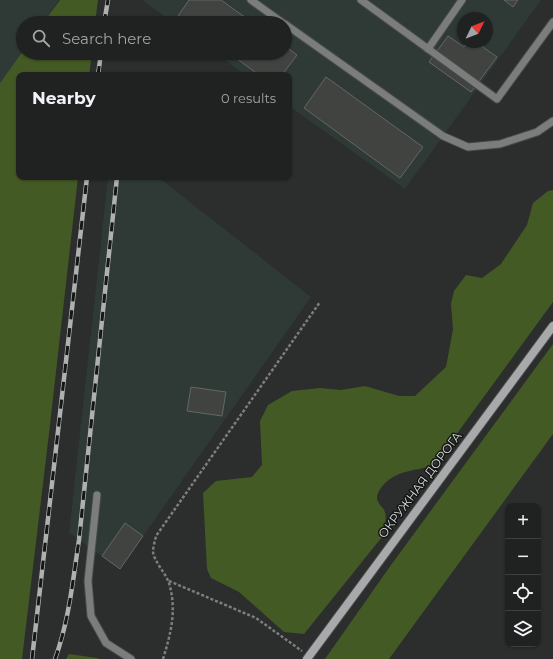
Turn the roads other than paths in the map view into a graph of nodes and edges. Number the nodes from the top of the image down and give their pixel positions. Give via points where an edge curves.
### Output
1 (251, 0) edge
2 (361, 0) edge
3 (462, 0) edge
4 (273, 16) edge
5 (553, 22) edge
6 (292, 30) edge
7 (428, 49) junction
8 (553, 121) edge
9 (553, 326) edge
10 (97, 495) dead end
11 (308, 658) edge
12 (131, 659) edge

1 - 4 lane
2 - 7 lane
3 - 7 lane
5 - 7 lane via 497,99
6 - 8 lane via 443,136 468,147 500,144 537,132
9 - 11 main road, ОКРУЖНАЯ ДОРОГА
10 - 12 lane via 88,581 91,616 106,643

